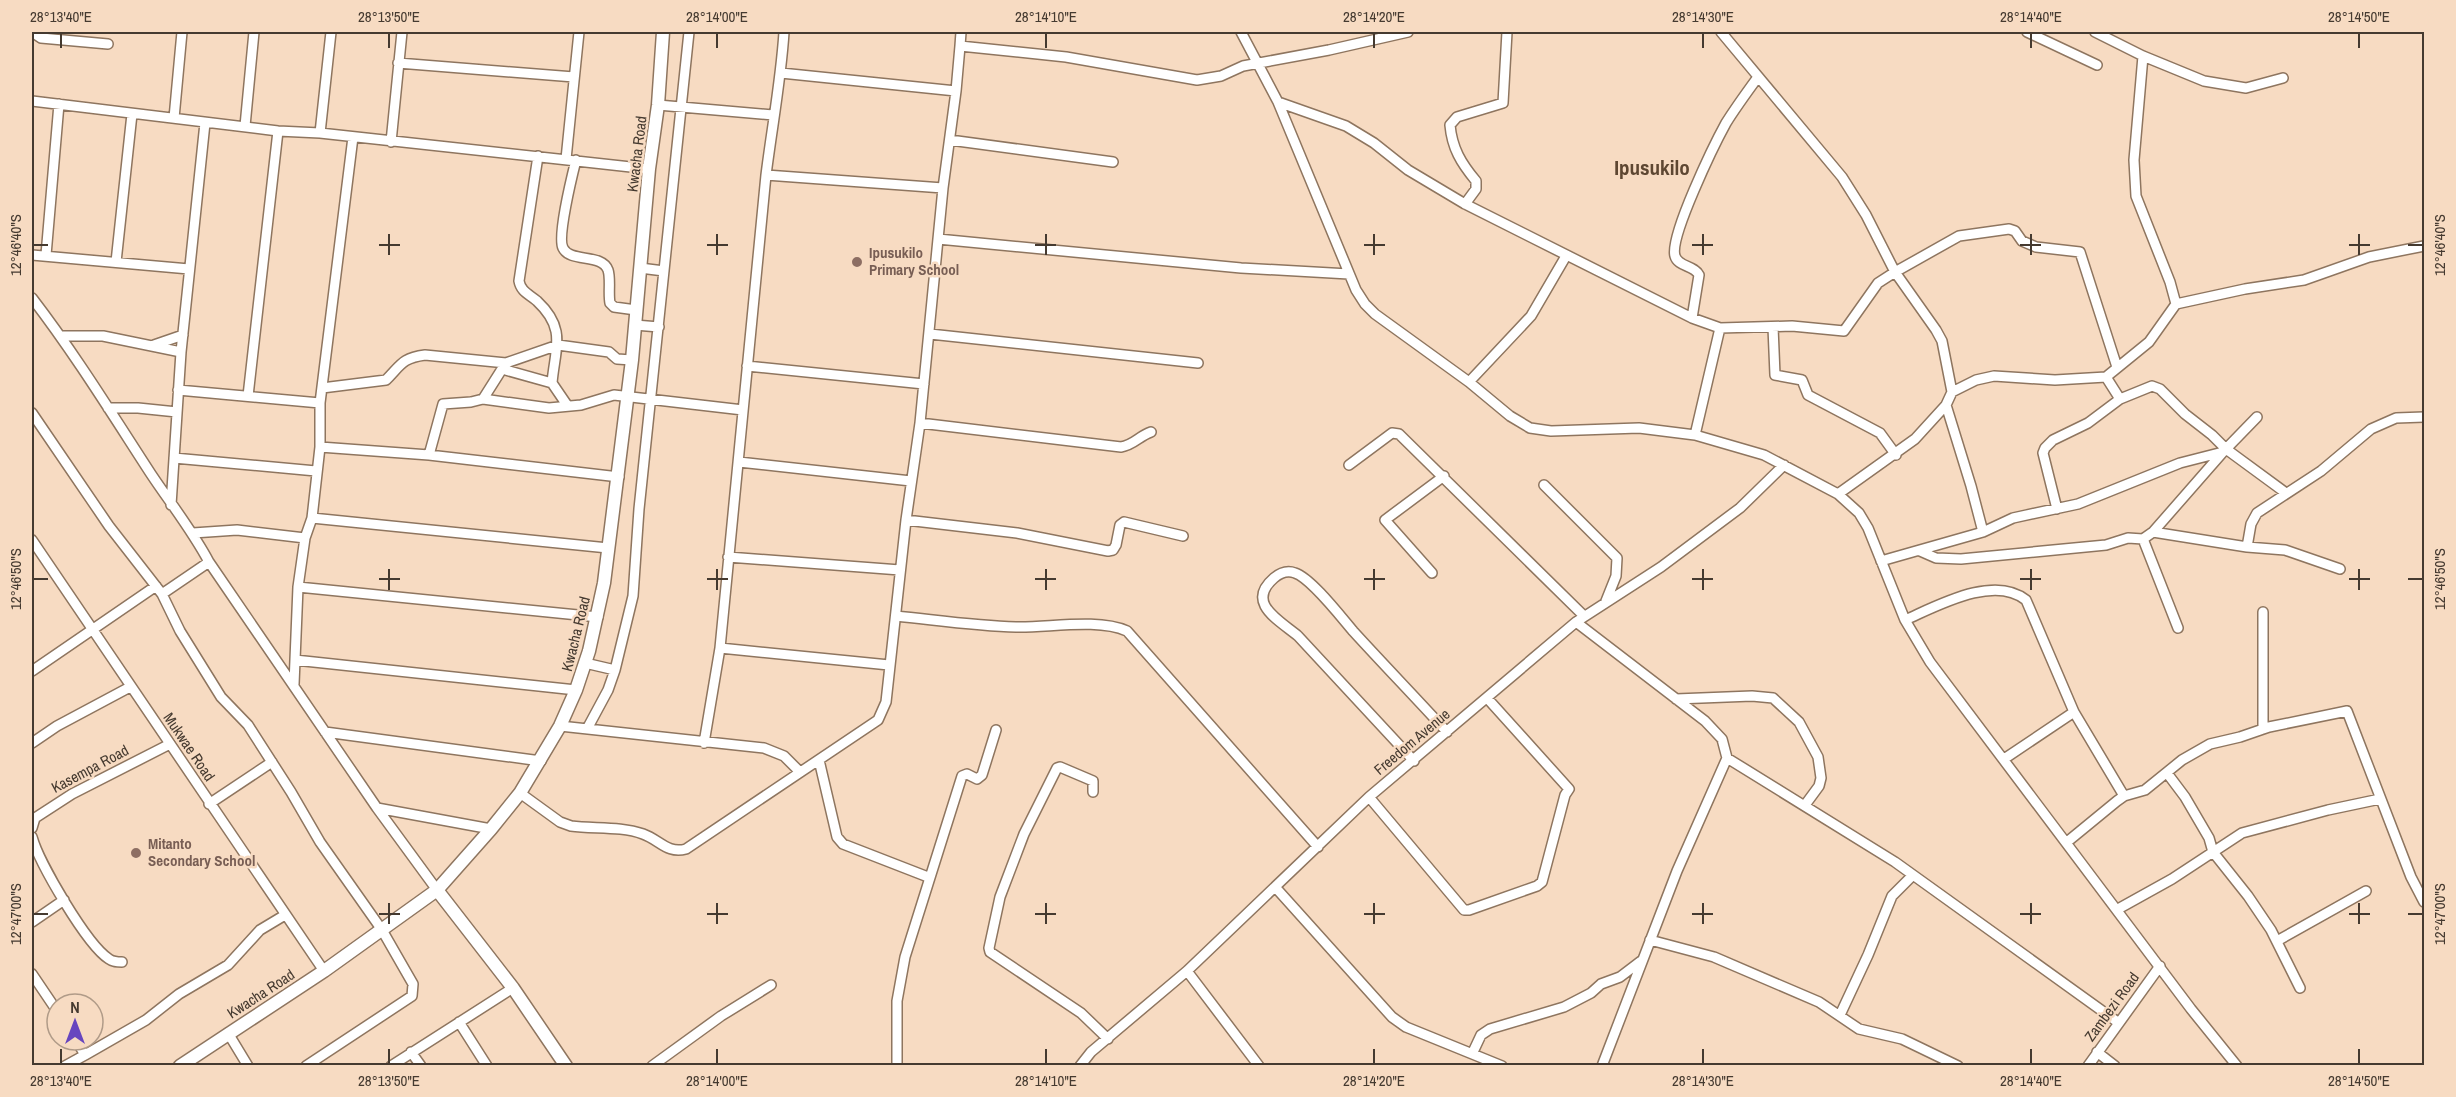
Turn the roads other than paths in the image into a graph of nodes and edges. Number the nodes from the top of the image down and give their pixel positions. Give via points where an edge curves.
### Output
1 (32, 32) edge
2 (182, 32) edge
3 (254, 32) edge
4 (331, 32) edge
5 (402, 32) edge
6 (579, 32) edge
7 (663, 32) edge
8 (689, 32) edge
9 (784, 32) edge
10 (961, 32) edge
11 (1241, 32) edge
12 (1408, 32) edge
13 (1507, 32) edge
14 (1721, 32) edge
15 (2027, 32) edge
16 (2095, 32) edge
17 (108, 44) dead end
18 (960, 46) junction
19 (2143, 56) junction
20 (398, 63) junction
21 (1258, 63) junction
22 (2097, 65) dead end
23 (781, 73) junction
24 (574, 77) junction
25 (1758, 77) junction
26 (2283, 78) dead end
27 (956, 91) junction
28 (32, 101) edge
29 (1278, 102) junction
30 (59, 104) junction
31 (658, 105) junction
32 (681, 106) junction
33 (132, 114) junction
34 (773, 115) junction
35 (174, 118) junction
36 (205, 123) junction
37 (245, 126) junction
38 (278, 131) junction
39 (320, 133) junction
40 (353, 137) junction
41 (950, 140) junction
42 (390, 142) junction
43 (538, 156) junction
44 (571, 160) junction
45 (1113, 162) dead end
46 (650, 169) junction
47 (766, 175) junction
48 (943, 188) junction
49 (1465, 204) junction
50 (938, 239) junction
51 (2424, 246) edge
52 (32, 255) edge
53 (46, 255) junction
54 (1566, 256) junction
55 (116, 262) junction
56 (640, 268) junction
57 (189, 269) junction
58 (664, 271) junction
59 (1894, 272) junction
60 (1349, 274) junction
61 (32, 298) edge
62 (2175, 304) junction
63 (636, 310) junction
64 (1692, 318) junction
65 (635, 325) junction
66 (659, 327) junction
67 (1773, 327) junction
68 (1720, 328) junction
69 (930, 334) junction
70 (183, 335) junction
71 (60, 336) junction
72 (558, 345) junction
73 (151, 346) junction
74 (181, 352) junction
75 (632, 360) junction
76 (1198, 363) dead end
77 (505, 366) junction
78 (747, 366) junction
79 (2117, 368) junction
80 (2106, 377) junction
81 (1469, 382) junction
82 (552, 383) junction
83 (924, 384) junction
84 (322, 388) junction
85 (178, 390) junction
86 (1952, 392) junction
87 (248, 396) junction
88 (626, 396) junction
89 (483, 399) junction
90 (2120, 399) junction
91 (652, 400) junction
92 (320, 404) junction
93 (567, 405) junction
94 (1946, 405) junction
95 (108, 408) junction
96 (742, 410) junction
97 (177, 412) junction
98 (32, 413) edge
99 (2257, 417) dead end
100 (2424, 417) edge
101 (920, 423) junction
102 (34, 425) edge
103 (1151, 432) dead end
104 (1695, 435) junction
105 (320, 447) junction
106 (2224, 450) junction
107 (429, 454) junction
108 (1896, 454) junction
109 (174, 458) junction
110 (739, 462) junction
111 (1349, 465) dead end
112 (1784, 465) junction
113 (316, 471) junction
114 (1444, 476) junction
115 (618, 477) junction
116 (911, 481) junction
117 (1544, 486) dead end
118 (2286, 493) junction
119 (1838, 494) junction
120 (171, 505) junction
121 (2057, 509) junction
122 (312, 518) junction
123 (906, 520) junction
124 (1983, 532) junction
125 (2153, 532) junction
126 (194, 533) junction
127 (1183, 536) dead end
128 (305, 538) junction
129 (2143, 539) junction
130 (32, 540) edge
131 (2247, 547) junction
132 (608, 548) junction
133 (1920, 551) junction
134 (35, 553) edge
135 (728, 557) junction
136 (1881, 561) junction
137 (209, 562) junction
138 (2340, 569) dead end
139 (900, 570) junction
140 (1432, 573) dead end
141 (298, 587) junction
142 (159, 590) junction
143 (1606, 601) junction
144 (2263, 612) dead end
145 (896, 616) junction
146 (1584, 616) junction
147 (598, 617) junction
148 (1905, 620) junction
149 (1575, 622) junction
150 (2178, 628) dead end
151 (91, 630) junction
152 (720, 648) junction
153 (294, 660) junction
154 (585, 663) junction
155 (889, 665) junction
156 (615, 670) junction
157 (32, 671) edge
158 (294, 684) junction
159 (130, 687) junction
160 (576, 690) junction
161 (1487, 698) junction
162 (1676, 699) junction
163 (2074, 712) junction
164 (560, 726) junction
165 (587, 729) junction
166 (2263, 729) junction
167 (996, 730) dead end
168 (325, 732) junction
169 (1447, 732) junction
170 (32, 743) edge
171 (704, 743) junction
172 (170, 744) junction
173 (1727, 758) junction
174 (2004, 759) junction
175 (819, 760) junction
176 (540, 761) junction
177 (1414, 761) junction
178 (272, 762) junction
179 (800, 772) junction
180 (2167, 773) junction
181 (1093, 792) dead end
182 (520, 794) junction
183 (2124, 796) junction
184 (1370, 797) junction
185 (2380, 799) junction
186 (209, 804) junction
187 (1805, 805) junction
188 (377, 808) junction
189 (32, 828) edge
190 (491, 830) junction
191 (32, 837) edge
192 (2067, 842) junction
193 (1318, 847) junction
194 (2213, 852) junction
195 (1913, 875) junction
196 (928, 877) junction
197 (1276, 888) junction
198 (437, 890) junction
199 (2366, 891) dead end
200 (64, 900) junction
201 (2424, 902) edge
202 (2118, 909) junction
203 (285, 915) junction
204 (32, 921) edge
205 (382, 930) junction
206 (1650, 940) junction
207 (2277, 941) junction
208 (1643, 959) junction
209 (122, 962) dead end
210 (2160, 966) junction
211 (324, 971) junction
212 (1187, 971) junction
213 (32, 974) edge
214 (771, 985) dead end
215 (513, 988) junction
216 (2300, 988) dead end
217 (45, 993) edge
218 (1840, 1015) junction
219 (459, 1022) junction
220 (2119, 1023) junction
221 (228, 1033) junction
222 (1108, 1039) junction
223 (411, 1052) junction
224 (1473, 1052) junction
225 (2097, 1052) junction
226 (85, 1054) joint
227 (65, 1065) edge
228 (180, 1065) edge
229 (248, 1065) edge
230 (306, 1065) edge
231 (391, 1065) edge
232 (421, 1065) edge
233 (487, 1065) edge
234 (566, 1065) edge
235 (652, 1065) edge
236 (897, 1065) edge
237 (1080, 1065) edge
238 (1259, 1065) edge
239 (1503, 1065) edge
240 (1602, 1065) edge
241 (1958, 1065) edge
242 (2088, 1065) edge
243 (2115, 1065) edge
244 (2237, 1065) edge

1 - 17 street via 41,38
2 - 35 street
3 - 37 street
4 - 39 street
5 - 20 street
6 - 24 street
7 - 31 main road, Kwacha Road
8 - 32 street
9 - 23 street
10 - 18 street
11 - 21 street
12 - 21 street
13 - 49 street via 1503,103 1457,117 1450,125 1459,159 1476,181 1476,189
14 - 25 street
15 - 22 street
16 - 19 street
18 - 21 street via 1066,57 1190,80 1209,79
18 - 27 street
19 - 26 street via 2193,77 2241,87 2257,87
19 - 62 street via 2134,189
20 - 24 street
20 - 42 street
21 - 29 street
23 - 27 street
23 - 34 street
24 - 44 street
25 - 59 street via 1849,186
25 - 64 street via 1726,123 1679,226 1675,257 1699,275
27 - 41 street
28 - 30 street
29 - 49 street via 1354,130 1408,170
29 - 60 street
30 - 33 street
30 - 53 street
31 - 32 street
31 - 46 main road, Kwacha Road
32 - 34 street
32 - 58 street
33 - 35 street
33 - 55 street
34 - 47 street
35 - 36 street
36 - 37 street
36 - 57 street
37 - 38 street
38 - 39 street
38 - 87 street
39 - 40 street
40 - 42 street
40 - 84 street
41 - 45 street
41 - 48 street
42 - 43 street
43 - 44 street
43 - 72 street via 519,281 523,292 551,317
44 - 46 street
44 - 63 street via 562,247 567,254 605,266 610,303
46 - 56 main road, Kwacha Road
47 - 48 street
47 - 78 street
48 - 50 street
49 - 54 street
50 - 60 street via 1241,268
50 - 69 street
51 - 62 street via 2370,257 2304,280
52 - 53 street
53 - 55 street
54 - 64 street
54 - 81 street via 1531,316
55 - 57 street
56 - 58 street
56 - 63 main road, Kwacha Road
57 - 70 street
58 - 66 street
59 - 67 street via 1878,283 1844,331
59 - 79 street via 1954,238 1973,233 2009,230 2036,247 2077,250 2082,254
59 - 86 street via 1942,341
60 - 81 street via 1375,314
61 - 71 street
62 - 79 street via 2149,342
63 - 65 main road, Kwacha Road
64 - 68 street
65 - 66 street
65 - 75 main road, Kwacha Road
66 - 91 street
67 - 68 street
67 - 108 street via 1775,375 1802,380 1808,394 1880,433
68 - 104 street
69 - 76 street
69 - 83 street
70 - 73 street
70 - 74 street
71 - 73 street via 103,336
71 - 95 street
72 - 75 street via 609,352 617,359
72 - 77 street
72 - 82 street
73 - 74 street
74 - 85 street
75 - 88 main road, Kwacha Road
77 - 82 street
77 - 84 street via 425,355 400,363 386,380
77 - 89 street
78 - 83 street
78 - 96 street
79 - 80 street
80 - 86 street via 2055,380 1994,376
80 - 90 street
81 - 104 street via 1530,428 1639,428
82 - 93 street
83 - 101 street
84 - 92 street
85 - 87 street
85 - 97 street
86 - 94 street
87 - 92 street
88 - 91 street
88 - 93 street
88 - 115 main road, Kwacha Road
89 - 93 street via 530,407
89 - 107 street via 442,404
90 - 106 street via 2146,387 2157,387
90 - 121 street via 2045,448
91 - 96 street
91 - 156 street via 633,596
92 - 105 street
94 - 108 street via 1929,426
94 - 124 street
95 - 97 street
95 - 120 street
96 - 110 street
97 - 109 street
98 - 102 street
99 - 106 street
100 - 118 street via 2387,420
101 - 103 street via 1121,447
101 - 116 street
102 - 142 street
104 - 112 street via 1764,455
105 - 107 street
105 - 113 street
106 - 118 street
106 - 121 street
106 - 125 street
107 - 115 street
108 - 119 street
109 - 113 street
109 - 120 street
110 - 116 street
110 - 135 street
111 - 114 street via 1396,432
112 - 119 street
112 - 143 street, Freedom Avenue via 1740,508 1661,567
113 - 122 street
114 - 140 street via 1385,520
114 - 146 street
115 - 132 main road, Kwacha Road
116 - 123 street
117 - 143 street via 1617,558 1616,576
118 - 131 street via 2254,517
119 - 136 street via 1864,521
120 - 126 street
121 - 124 street via 2013,518
122 - 128 street
122 - 132 street
123 - 127 street via 1017,533 1108,551 1116,546 1124,522
123 - 139 street
124 - 133 street
125 - 129 street
125 - 131 street
126 - 128 street via 237,530
126 - 137 street
128 - 141 street
129 - 133 street via 1961,559 1936,558
129 - 150 street
130 - 134 street, Mukwae Road
131 - 138 street via 2285,550
132 - 147 main road, Kwacha Road
133 - 136 street
134 - 151 street, Mukwae Road
135 - 139 street
135 - 152 street
136 - 148 street
137 - 142 street
137 - 158 street
139 - 145 street
141 - 147 street
141 - 153 street
142 - 151 street
142 - 178 street via 221,698 248,725
143 - 146 street, Freedom Avenue
144 - 166 street
145 - 155 street
145 - 193 street via 1016,627 1088,625 1126,630
146 - 149 street, Freedom Avenue
147 - 154 main road, Kwacha Road
148 - 163 street via 1967,594 1992,591 2022,597 2035,616
148 - 174 street via 1930,662
149 - 161 street, Freedom Avenue
149 - 162 street
151 - 157 street
151 - 159 street, Mukwae Road
152 - 155 street
152 - 171 street
153 - 158 street
153 - 160 street
154 - 156 street
154 - 160 main road, Kwacha Road
155 - 175 street via 886,702 878,720
156 - 165 street
158 - 168 street
159 - 170 street
159 - 172 street, Mukwae Road
160 - 164 main road, Kwacha Road
161 - 169 street, Freedom Avenue
161 - 184 street via 1569,789 1542,882 1464,910
162 - 173 street via 1715,730
162 - 187 street via 1773,698 1798,722 1818,757 1819,786
163 - 174 street
163 - 183 street
164 - 165 street
164 - 176 main road, Kwacha Road
165 - 171 street
166 - 180 street via 2202,747
166 - 185 street via 2347,711
167 - 196 street via 980,778 962,776
168 - 176 street
168 - 188 street
169 - 177 street, Freedom Avenue
169 - 177 street via 1302,577 1287,572 1272,579 1262,596 1266,607
171 - 179 street via 776,751
172 - 186 street, Mukwae Road
172 - 189 street, Kasempa Road via 72,794 35,818
173 - 187 street
173 - 206 street
174 - 192 street
175 - 179 street
175 - 196 street via 837,837 843,844
176 - 182 main road, Kwacha Road
177 - 184 street, Freedom Avenue
178 - 186 street
178 - 205 street via 320,842
179 - 182 street via 678,851 669,850 642,833 571,826
180 - 183 street via 2145,790
180 - 194 street via 2209,838
181 - 222 street via 1093,781 1057,768 1000,897 989,948 1081,1013
182 - 190 main road, Kwacha Road
183 - 192 street
184 - 193 street, Freedom Avenue
185 - 194 street via 2250,830
185 - 201 street
186 - 203 street, Mukwae Road
187 - 195 street
188 - 190 street
188 - 198 street
190 - 198 main road, Kwacha Road
191 - 200 street
192 - 202 street
193 - 197 street, Freedom Avenue
194 - 202 street
194 - 207 street
195 - 218 street via 1892,896
195 - 220 street
196 - 236 street via 898,989
197 - 212 street, Freedom Avenue
197 - 224 street via 1392,1017 1406,1027
198 - 205 main road, Kwacha Road
198 - 215 main road
199 - 207 street
200 - 204 street
200 - 209 street via 108,959
202 - 210 street
203 - 211 street, Mukwae Road
203 - 226 street via 260,930 228,965 179,994 146,1020
205 - 211 main road, Kwacha Road
205 - 230 street via 413,984 412,996
206 - 208 street
206 - 218 street via 1714,957
207 - 216 street
208 - 224 street via 1620,978 1601,984 1564,1007 1490,1029
208 - 240 street
210 - 220 street, Zambezi Road
210 - 244 street
211 - 221 main road, Kwacha Road
212 - 222 street, Freedom Avenue
212 - 238 street
213 - 217 street
214 - 235 street
215 - 219 street
215 - 234 main road
218 - 241 street via 1859,1029 1902,1039
219 - 223 street
219 - 233 street
220 - 225 street, Zambezi Road
221 - 228 main road, Kwacha Road
221 - 229 street
222 - 237 street, Freedom Avenue
223 - 231 street
223 - 232 street
224 - 239 street
225 - 242 street, Zambezi Road
225 - 243 street
226 - 227 street

